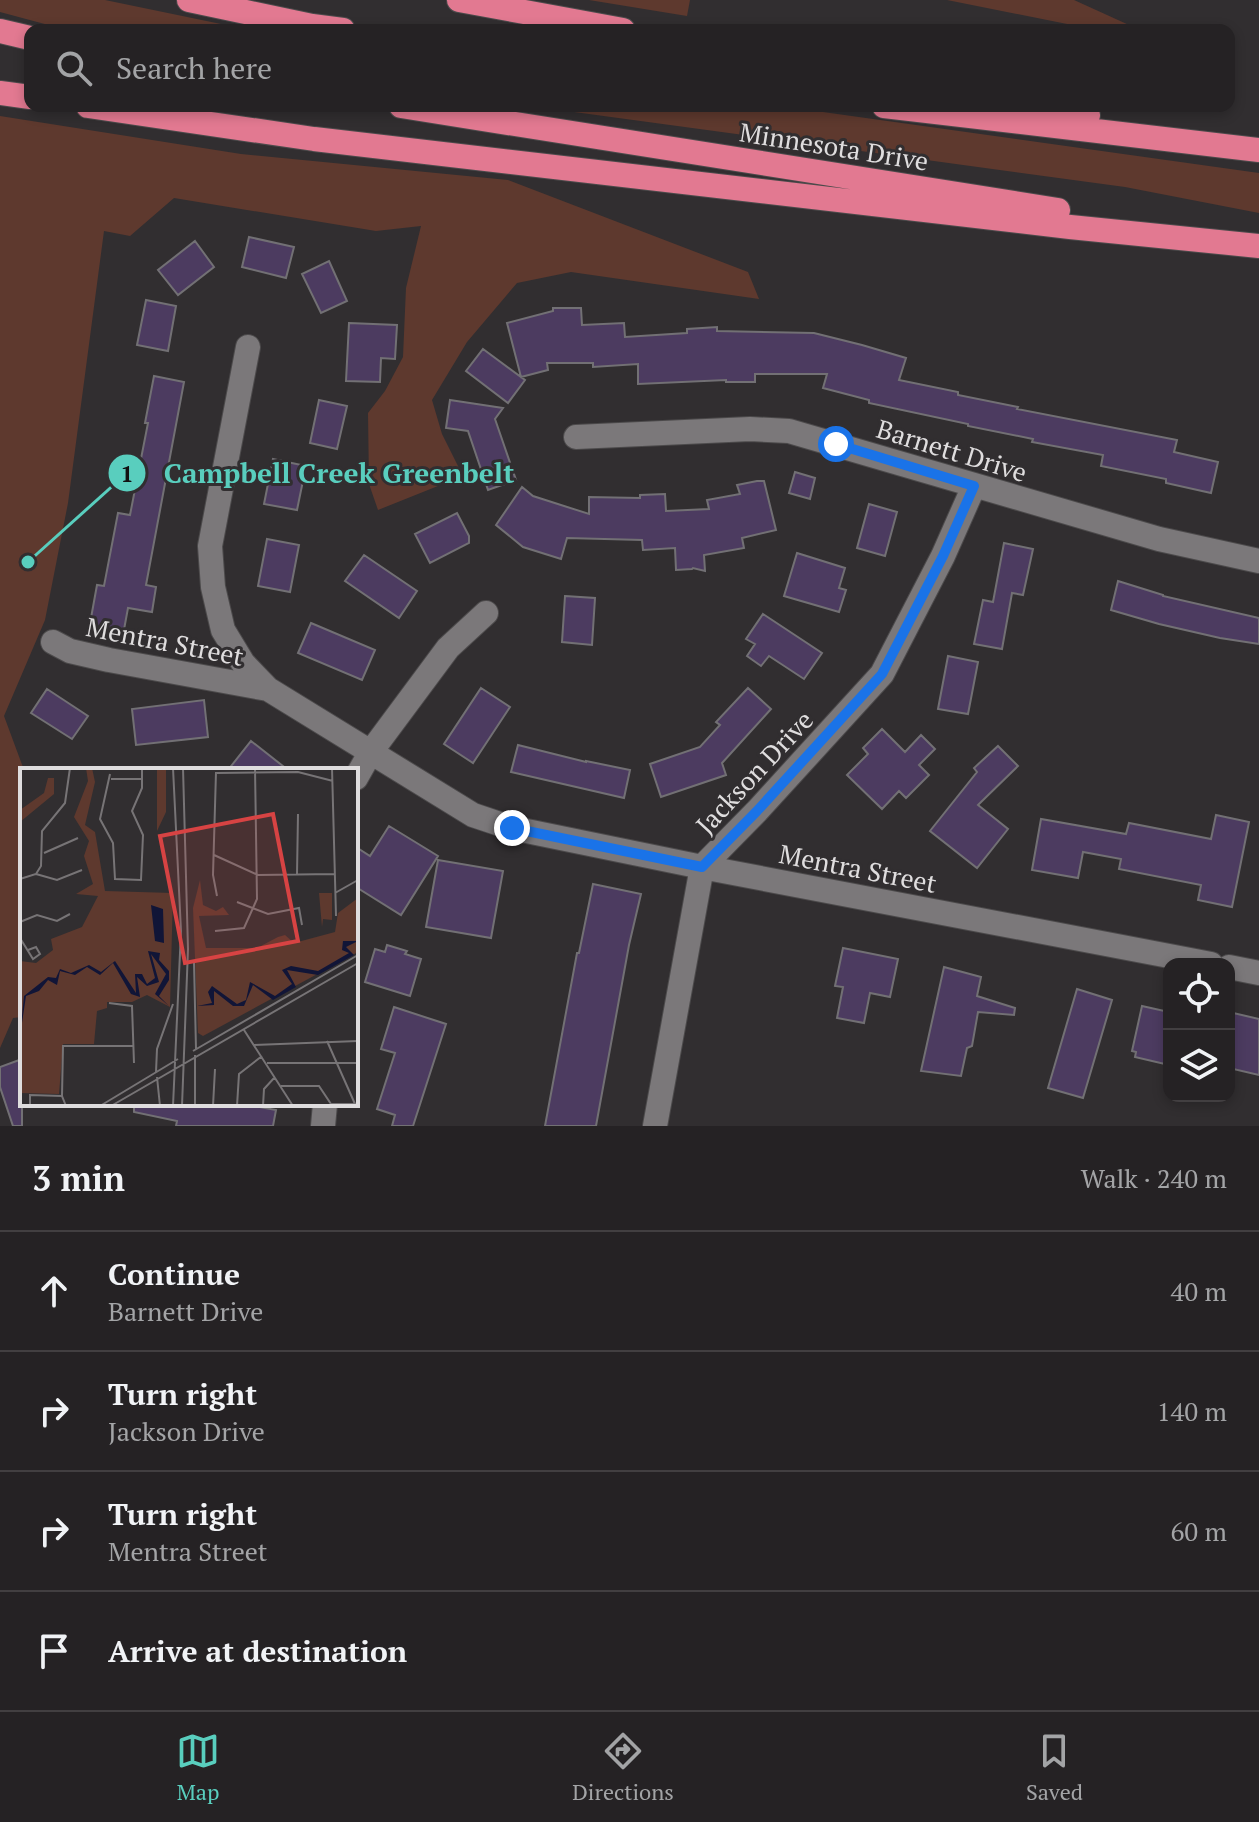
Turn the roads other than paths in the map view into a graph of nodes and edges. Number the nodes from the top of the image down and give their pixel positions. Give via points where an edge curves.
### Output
1 (189, 0) edge
2 (459, 0) edge
3 (303, 24) edge
4 (590, 24) edge
5 (0, 31) edge
6 (24, 37) edge
7 (0, 93) edge
8 (24, 96) edge
9 (130, 112) edge
10 (438, 112) edge
11 (936, 112) edge
12 (1071, 112) edge
13 (1259, 149) edge
14 (1259, 244) edge
15 (248, 347) dead end
16 (576, 437) dead end
17 (974, 486) junction
18 (1259, 561) edge
19 (486, 613) dead end
20 (53, 642) dead end
21 (268, 689) junction
22 (370, 753) junction
23 (358, 774) edge
24 (702, 867) junction
25 (1180, 958) edge
26 (1235, 968) edge
27 (1259, 973) edge
28 (325, 1106) edge
29 (323, 1126) edge
30 (655, 1126) edge

1 - 3 highway
2 - 4 highway
5 - 6 highway
7 - 8 highway
9 - 14 highway via 345,143
10 - 14 highway, Minnesota Drive
11 - 13 highway, Minnesota Drive
12 - 13 highway
15 - 21 street via 210,546 223,630 243,663
16 - 17 street, Barnett Drive via 789,431
17 - 18 street, Barnett Drive via 1159,539
17 - 24 street, Jackson Drive via 882,674
19 - 22 street via 448,648
20 - 21 street, Mentra Street via 96,657
21 - 22 street, Mentra Street
22 - 23 street
22 - 24 street, Mentra Street via 473,815 512,828
24 - 25 street, Mentra Street
24 - 30 street, Jackson Drive
26 - 27 street
28 - 29 street

